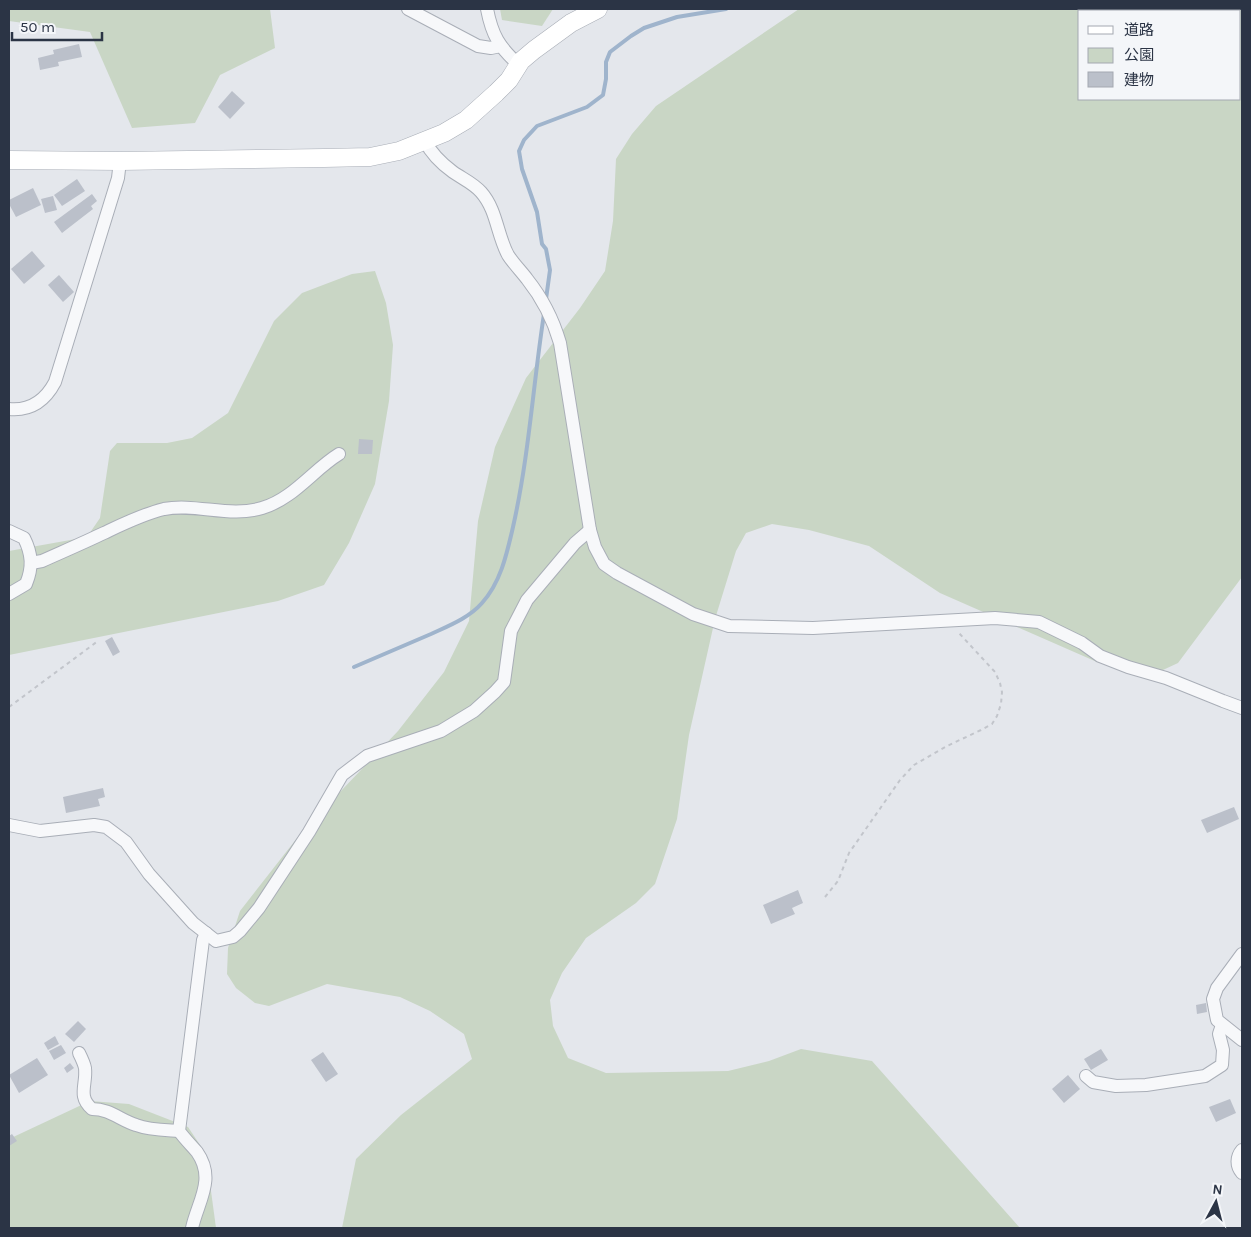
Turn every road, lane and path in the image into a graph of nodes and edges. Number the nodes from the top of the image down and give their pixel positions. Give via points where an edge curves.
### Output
1 (408, 9) edge
2 (488, 9) edge
3 (598, 9) edge
4 (501, 46) junction
5 (519, 65) junction
6 (425, 141) junction
7 (9, 160) edge
8 (120, 161) junction
9 (9, 409) edge
10 (339, 454) dead end
11 (590, 530) junction
12 (9, 531) edge
13 (31, 563) junction
14 (9, 594) edge
15 (949, 621) junction
16 (98, 641) dead end
17 (9, 707) edge
18 (1242, 708) edge
19 (9, 825) edge
20 (824, 897) dead end
21 (206, 934) junction
22 (1242, 954) edge
23 (1222, 1025) junction
24 (1242, 1040) edge
25 (79, 1053) dead end
26 (1086, 1076) dead end
27 (179, 1130) junction
28 (1242, 1150) edge
29 (1242, 1172) edge
30 (192, 1228) edge

1 - 4 street via 478,46
2 - 4 street via 490,25
3 - 5 street via 551,37
4 - 5 street
5 - 6 street via 509,80 466,120
6 - 8 street via 370,157
6 - 11 street via 440,161 482,192 492,209 509,256 541,297 555,325
7 - 8 street
8 - 9 street via 118,178 55,382 49,394 33,405
10 - 13 street via 284,497 261,509 165,509
11 - 15 street via 604,564 611,569 693,614 729,626 813,628
11 - 21 street via 527,600 511,631 504,682 485,703 442,731 368,756 342,775 266,898 240,931 233,937 216,941
12 - 13 street via 24,538
13 - 14 street via 26,584
15 - 18 street via 995,618 1039,622 1082,643 1100,656
15 - 20 path via 995,672 1002,692 997,716 992,724 920,762 900,780 849,853 838,881
16 - 17 path
19 - 21 street via 40,831 94,825 106,827 126,842 171,900
21 - 27 street
22 - 23 street via 1217,988 1213,999 1217,1020
23 - 24 street
23 - 26 street via 1219,1034 1222,1065 1205,1076 1116,1086 1093,1082
25 - 27 street via 85,1068 85,1103 92,1109 102,1109 138,1126
27 - 30 street via 206,1170 204,1192
28 - 29 street via 1237,1161

